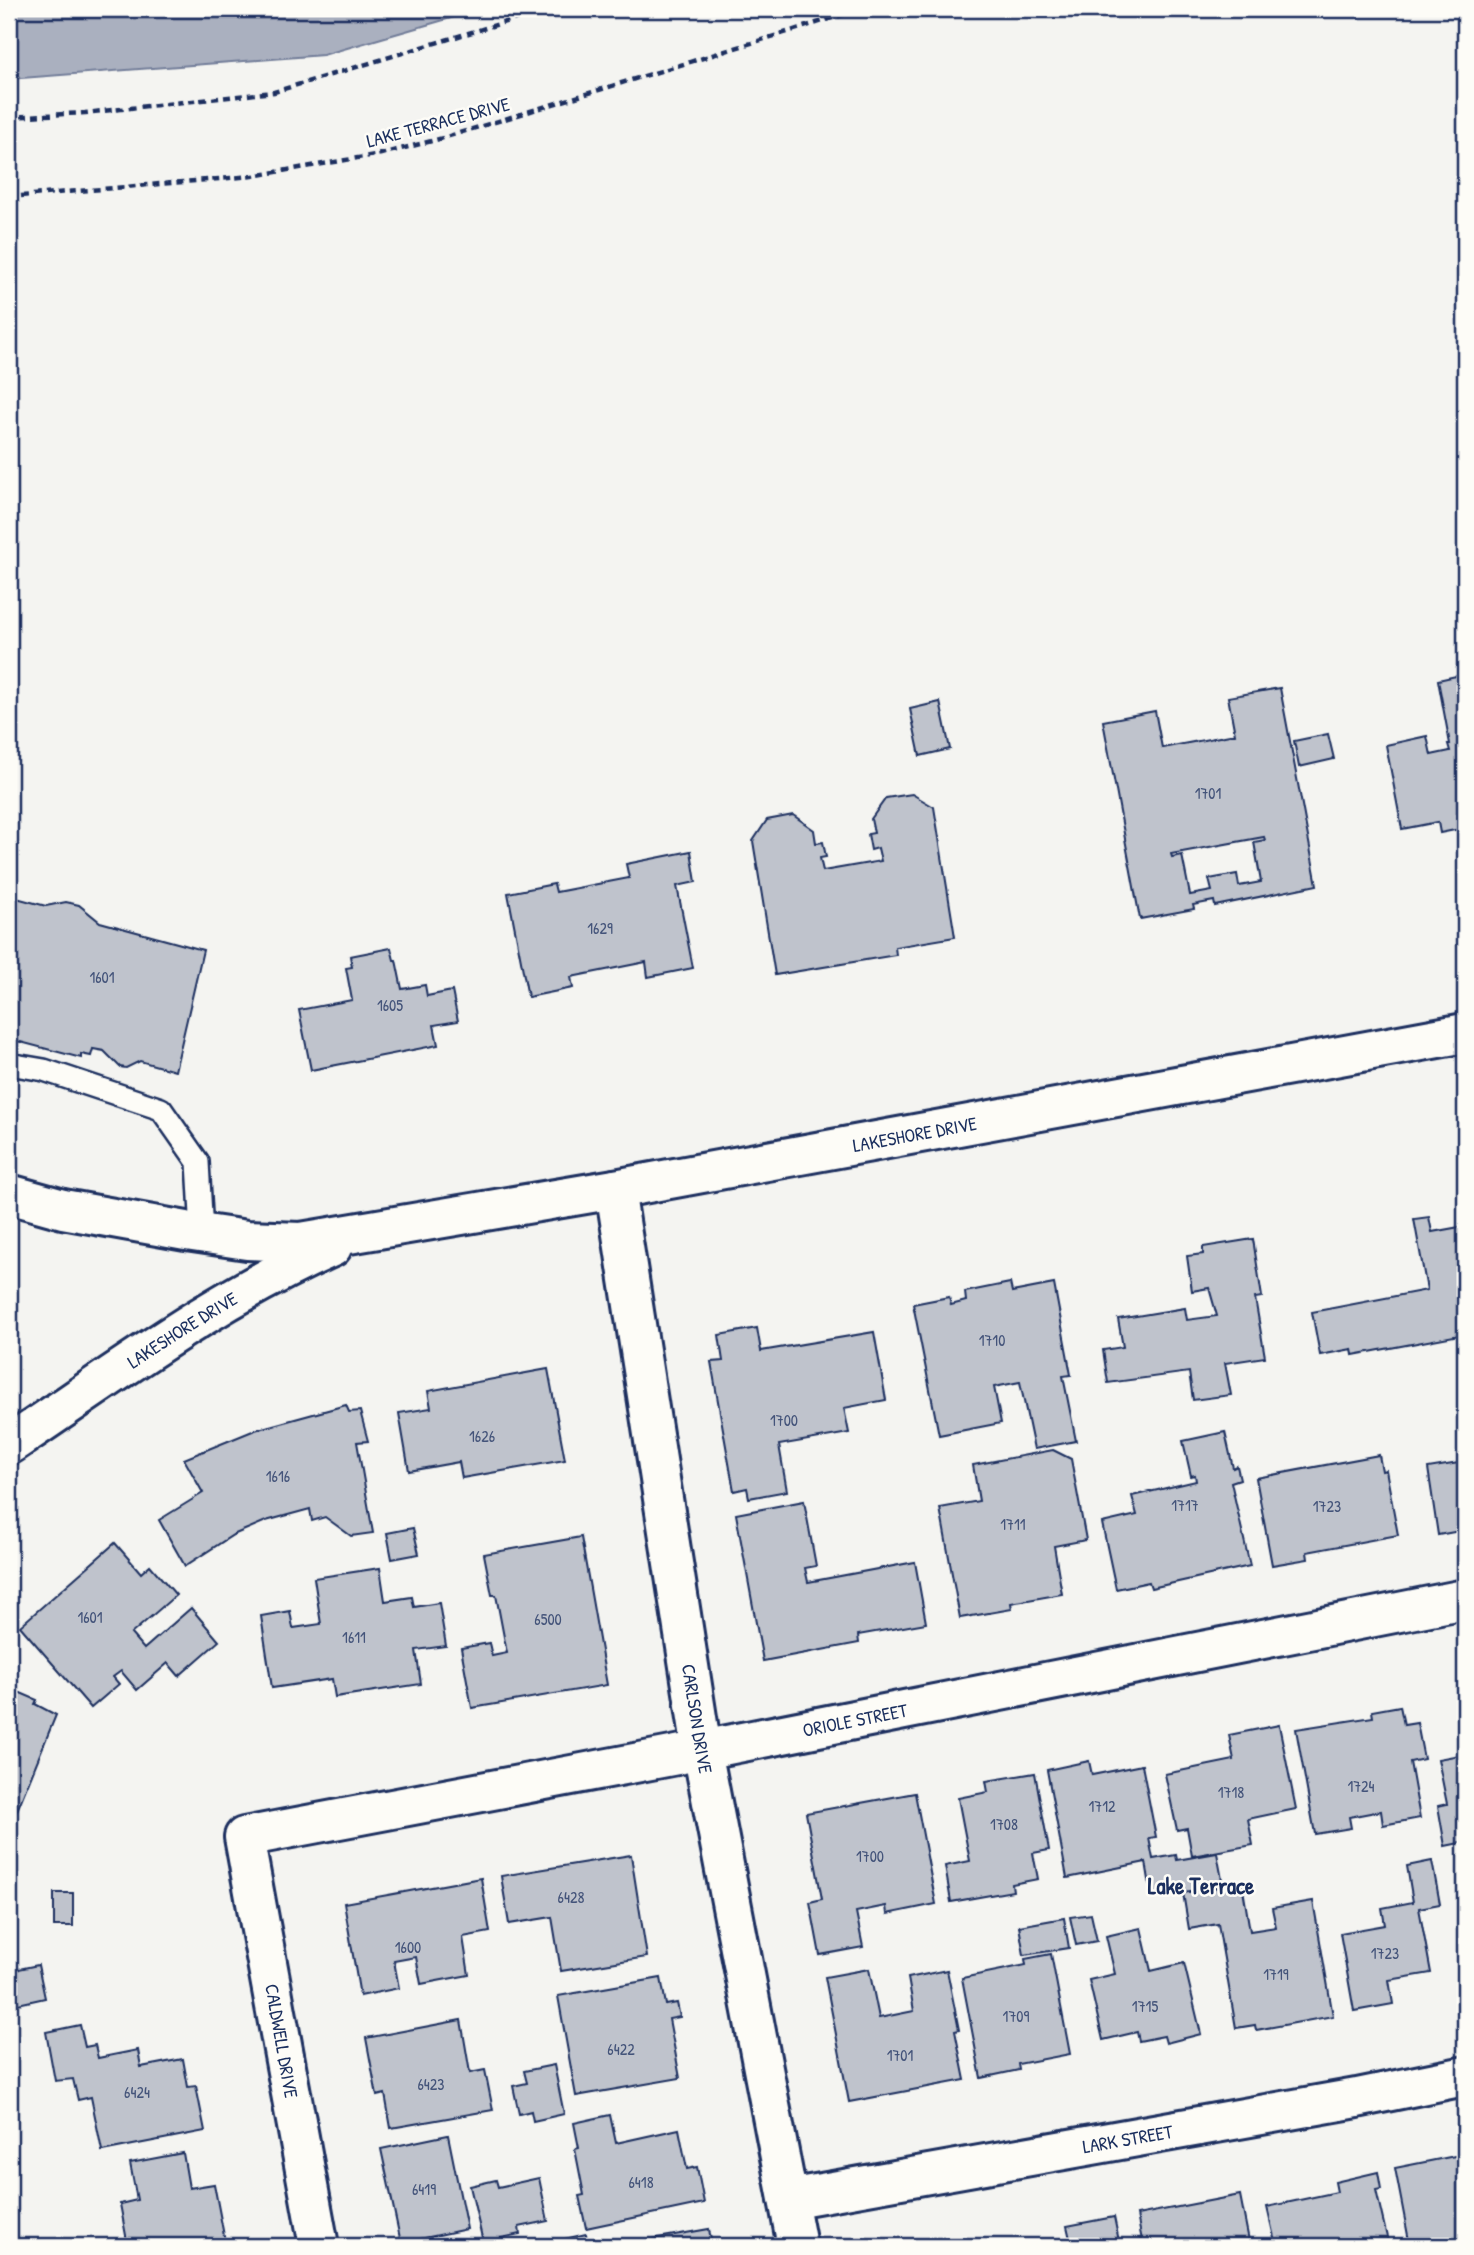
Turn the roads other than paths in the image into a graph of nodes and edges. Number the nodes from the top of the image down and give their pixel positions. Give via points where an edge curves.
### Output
1 (1465, 1033) edge
2 (9, 1064) edge
3 (615, 1189) junction
4 (9, 1194) edge
5 (366, 1232) junction
6 (202, 1233) junction
7 (9, 1445) edge
8 (1465, 1599) edge
9 (702, 1750) junction
10 (244, 1837) joint
11 (1465, 2077) edge
12 (788, 2199) junction
13 (319, 2246) edge
14 (797, 2246) edge

1 - 3 street, LAKESHORE DRIVE
2 - 6 lane via 44,1070 161,1109 198,1162
3 - 5 street, LAKESHORE DRIVE
3 - 9 street, CARLSON DRIVE
4 - 6 street, LAKESHORE DRIVE via 64,1209
5 - 6 street, LAKESHORE DRIVE via 301,1242
5 - 7 street, LAKESHORE DRIVE via 282,1269 209,1312
8 - 9 street, ORIOLE STREET
9 - 10 street, ORIOLE STREET
9 - 12 street, CARLSON DRIVE
10 - 13 street, CALDWELL DRIVE
11 - 12 street, LARK STREET
12 - 14 street, CARLSON DRIVE

